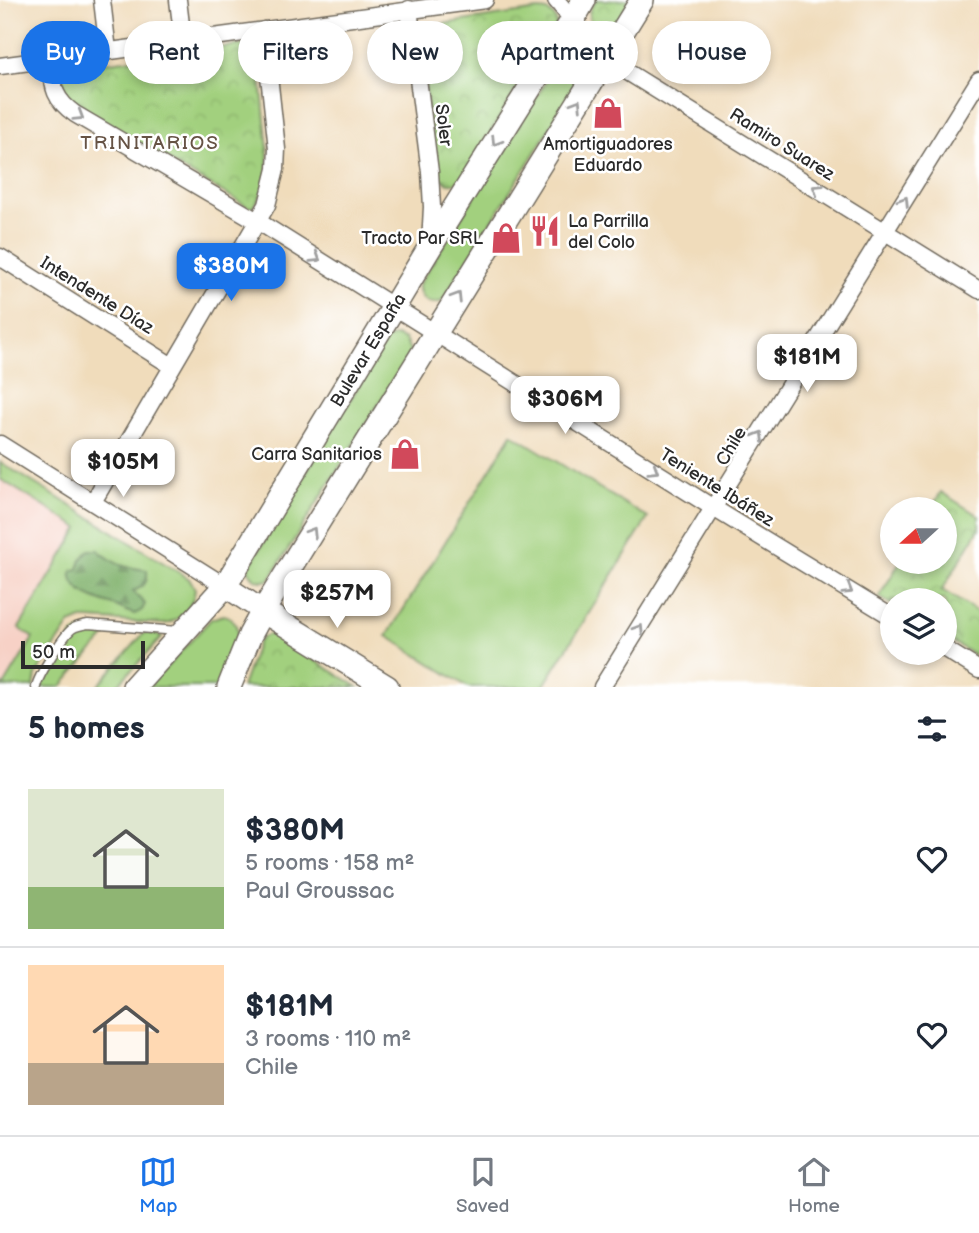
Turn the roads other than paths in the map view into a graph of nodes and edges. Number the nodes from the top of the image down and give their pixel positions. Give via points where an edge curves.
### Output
1 (102, 0) edge
2 (178, 0) edge
3 (485, 0) edge
4 (556, 0) edge
5 (584, 0) edge
6 (642, 0) edge
7 (409, 9) junction
8 (104, 21) edge
9 (181, 21) edge
10 (326, 21) edge
11 (572, 21) joint
12 (629, 21) edge
13 (21, 63) edge
14 (0, 66) edge
15 (638, 78) edge
16 (979, 80) edge
17 (53, 84) edge
18 (269, 84) edge
19 (532, 84) edge
20 (589, 84) edge
21 (258, 222) junction
22 (885, 230) junction
23 (430, 247) junction
24 (0, 257) edge
25 (979, 290) edge
26 (394, 307) junction
27 (435, 332) junction
28 (173, 366) junction
29 (0, 444) edge
30 (93, 502) junction
31 (715, 509) junction
32 (226, 586) junction
33 (880, 610) edge
34 (263, 611) junction
35 (185, 632) junction
36 (957, 656) edge
37 (979, 670) edge
38 (36, 687) edge
39 (134, 687) edge
40 (229, 687) edge
41 (387, 687) edge
42 (602, 687) edge

1 - 8 street
2 - 9 street
3 - 7 street
4 - 11 street, Ramiro Suarez
5 - 11 main road, Bulevar España
6 - 12 main road
7 - 10 street
7 - 23 street, Soler via 430,172
13 - 14 street
22 -> 15 street, Ramiro Suarez
22 -> 16 street, Chile
17 -> 21 street, Teniente Ibáñez via 68,109
18 - 21 street via 277,159 273,188
19 -> 23 main road, Bulevar España
27 -> 20 main road
21 -> 26 street, Teniente Ibáñez
21 - 28 street
22 - 25 street, Ramiro Suarez
31 -> 22 street, Chile
23 - 26 main road, Bulevar España
24 - 28 street, Intendente Díaz
26 - 27 street, Teniente Ibáñez
26 - 32 main road, Bulevar España
27 -> 31 street, Teniente Ibáñez
34 -> 27 main road
28 - 30 street
29 - 30 street
30 - 32 street
31 -> 33 street, Teniente Ibáñez
42 -> 31 street, Chile
32 - 34 street
32 - 35 main road, Bulevar España
34 - 40 main road
34 - 41 main road
35 - 38 lane via 78,626 67,634
35 - 39 main road, Bulevar España
36 - 37 street

